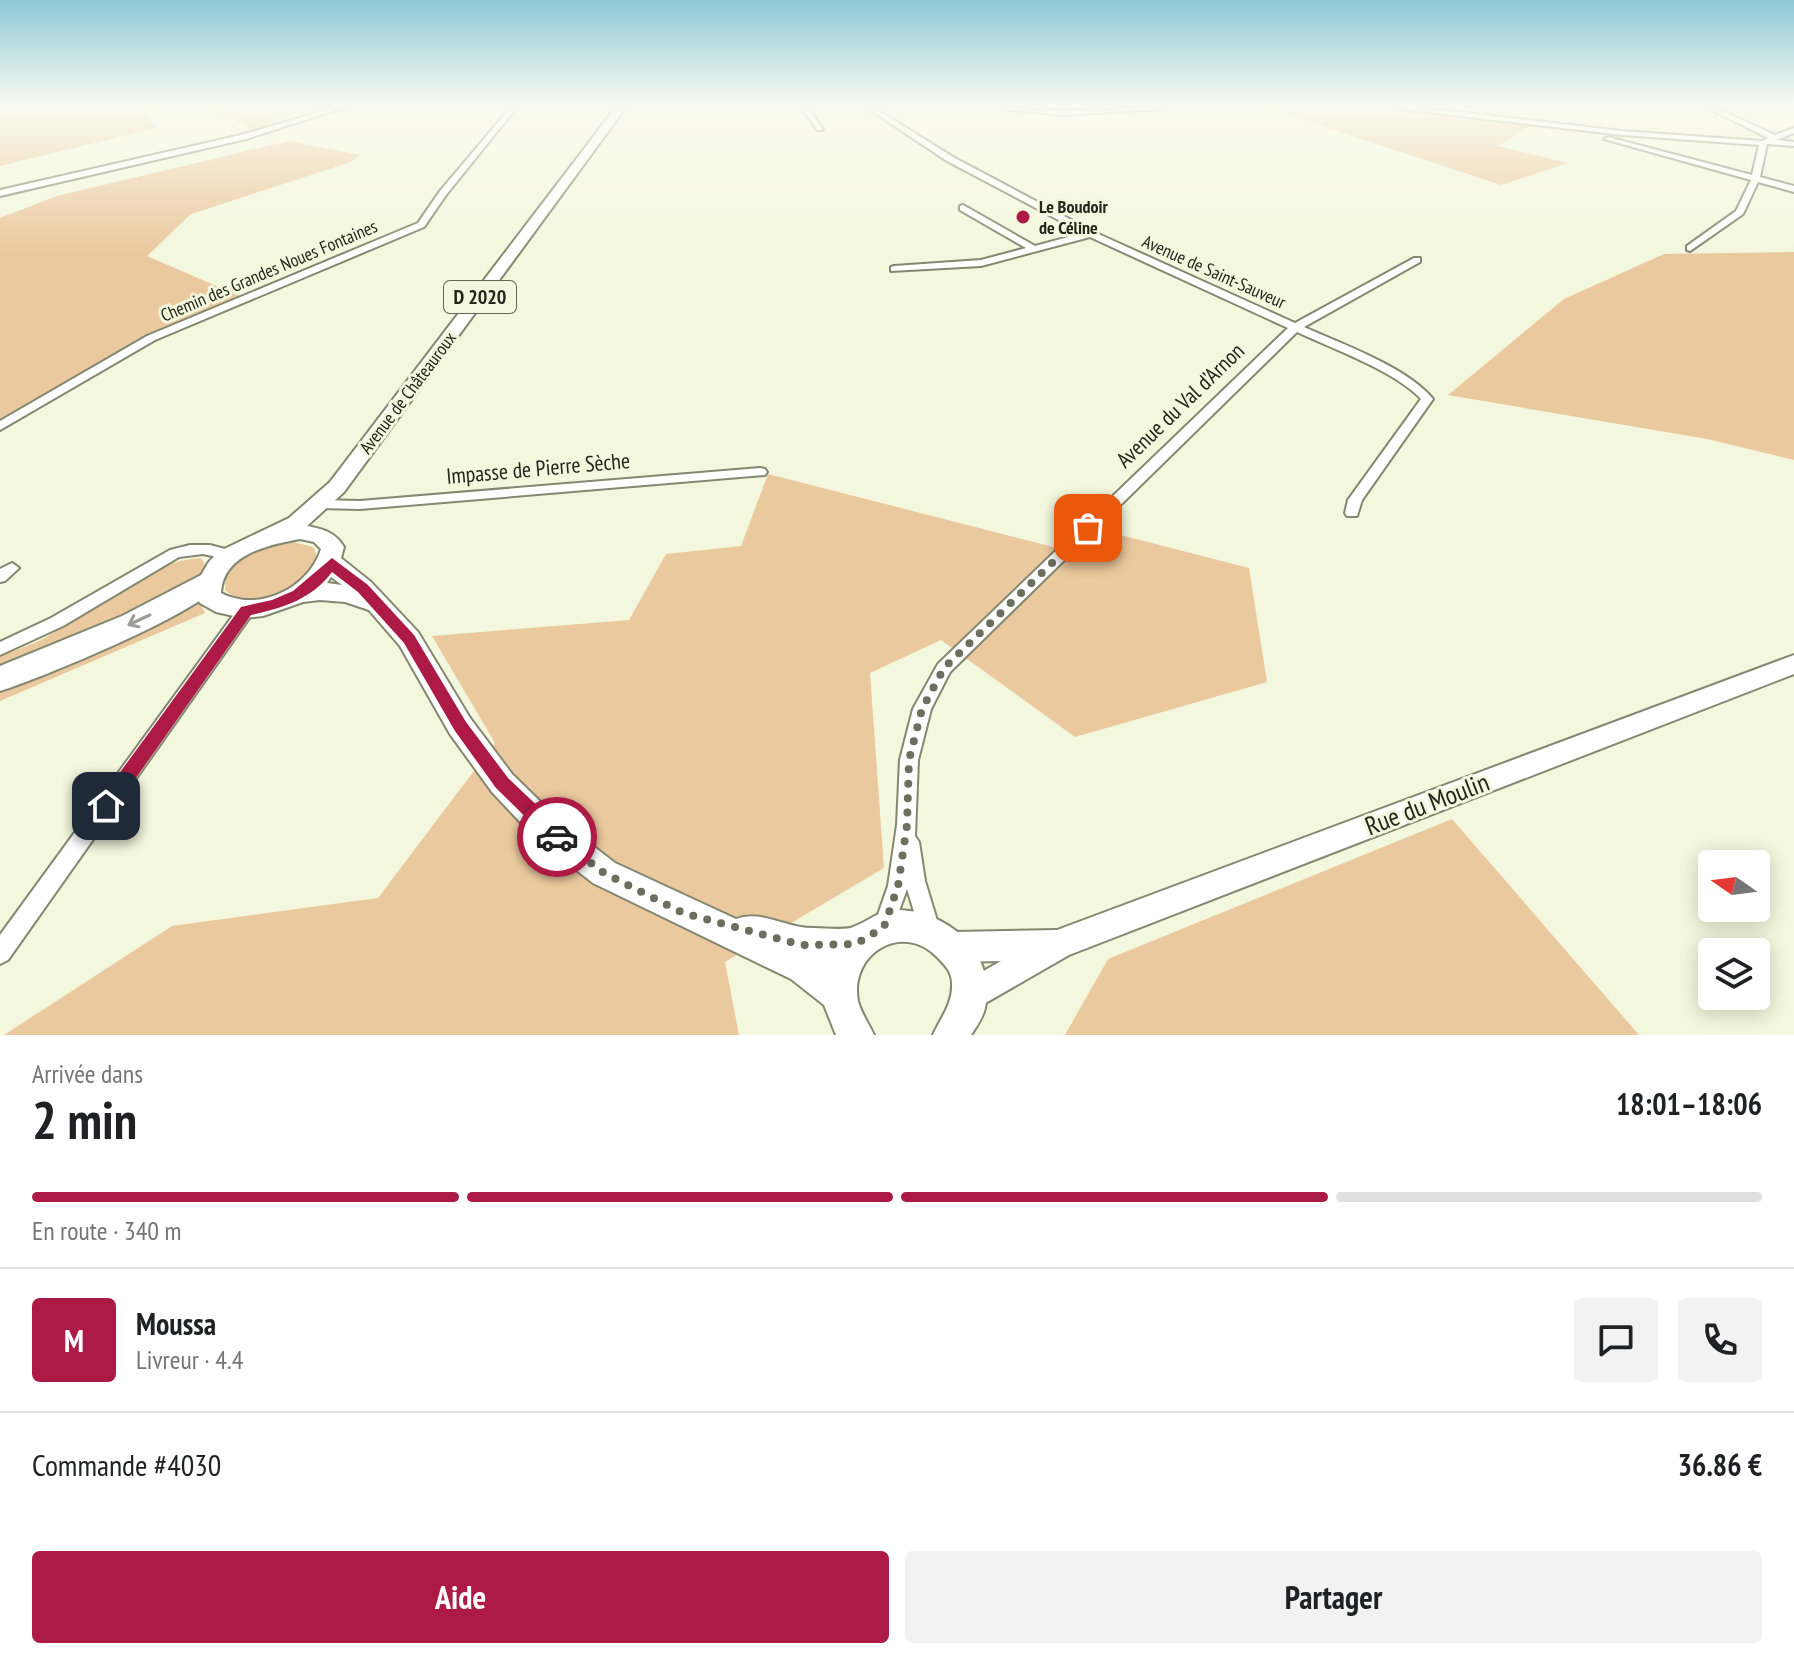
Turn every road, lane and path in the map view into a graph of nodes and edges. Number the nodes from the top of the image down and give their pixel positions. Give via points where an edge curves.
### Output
1 (164, 155) edge
2 (474, 155) edge
3 (585, 155) edge
4 (944, 155) edge
5 (1664, 155) edge
6 (1763, 155) edge
7 (1756, 178) junction
8 (1794, 189) edge
9 (0, 193) edge
10 (963, 208) dead end
11 (1091, 234) junction
12 (1690, 248) dead end
13 (1036, 250) junction
14 (1417, 260) dead end
15 (894, 269) dead end
16 (1296, 327) junction
17 (0, 426) edge
18 (760, 472) dead end
19 (329, 498) junction
20 (1352, 513) dead end
21 (276, 535) junction
22 (321, 536) junction
23 (231, 555) junction
24 (332, 562) junction
25 (207, 582) junction
26 (298, 594) junction
27 (378, 606) junction
28 (246, 610) junction
29 (0, 649) edge
30 (1794, 664) edge
31 (0, 679) edge
32 (907, 825) junction
33 (683, 913) junction
34 (870, 936) junction
35 (941, 937) junction
36 (1059, 944) junction
37 (0, 953) edge
38 (839, 995) junction
39 (970, 996) junction
40 (855, 1035) edge
41 (951, 1035) edge

1 - 9 street
2 - 17 street, Chemin des Grandes Noues Fontaines via 421,225 151,338
3 - 19 main road, Avenue de Châteauroux / D 2020
4 - 11 street, Avenue de Saint-Sauveur
5 - 7 street
6 - 7 street
7 - 8 street
7 - 12 street via 1740,212
10 - 13 street
11 - 13 street
11 - 16 street, Avenue de Saint-Sauveur
13 - 15 street via 981,263
14 - 16 street, Avenue du Val d’Arnon
16 - 20 street, Avenue de Saint-Sauveur via 1371,362 1427,399 1355,500
16 - 32 street, Avenue du Val d’Arnon via 944,668 922,709 909,760
18 - 19 street, Impasse de Pierre Sèche via 360,505
19 - 21 main road, D 2020
19 - 22 main road, D 2020 via 320,521
21 - 22 main road
21 - 23 main road
22 - 24 main road via 333,547
23 - 25 main road
23 - 29 street via 195,548 175,553
24 - 26 main road
24 - 27 main road
25 - 28 main road via 209,597 221,607
25 -> 31 highway via 135,622
26 - 27 main road via 329,590
26 - 28 main road
27 - 33 main road via 409,639 460,726 502,783 546,828 604,873
28 - 37 street
30 - 36 street, Rue du Moulin
32 - 34 street, Avenue du Val d’Arnon via 898,886
32 - 35 street, Avenue du Val d’Arnon via 915,881
33 - 34 main road via 802,945
33 - 38 main road via 803,967
34 - 35 main road
34 - 38 main road via 844,969
35 - 36 street, Rue du Moulin
35 - 39 main road via 968,969
36 - 39 street, Rue du Moulin
38 - 40 main road
39 - 41 main road

